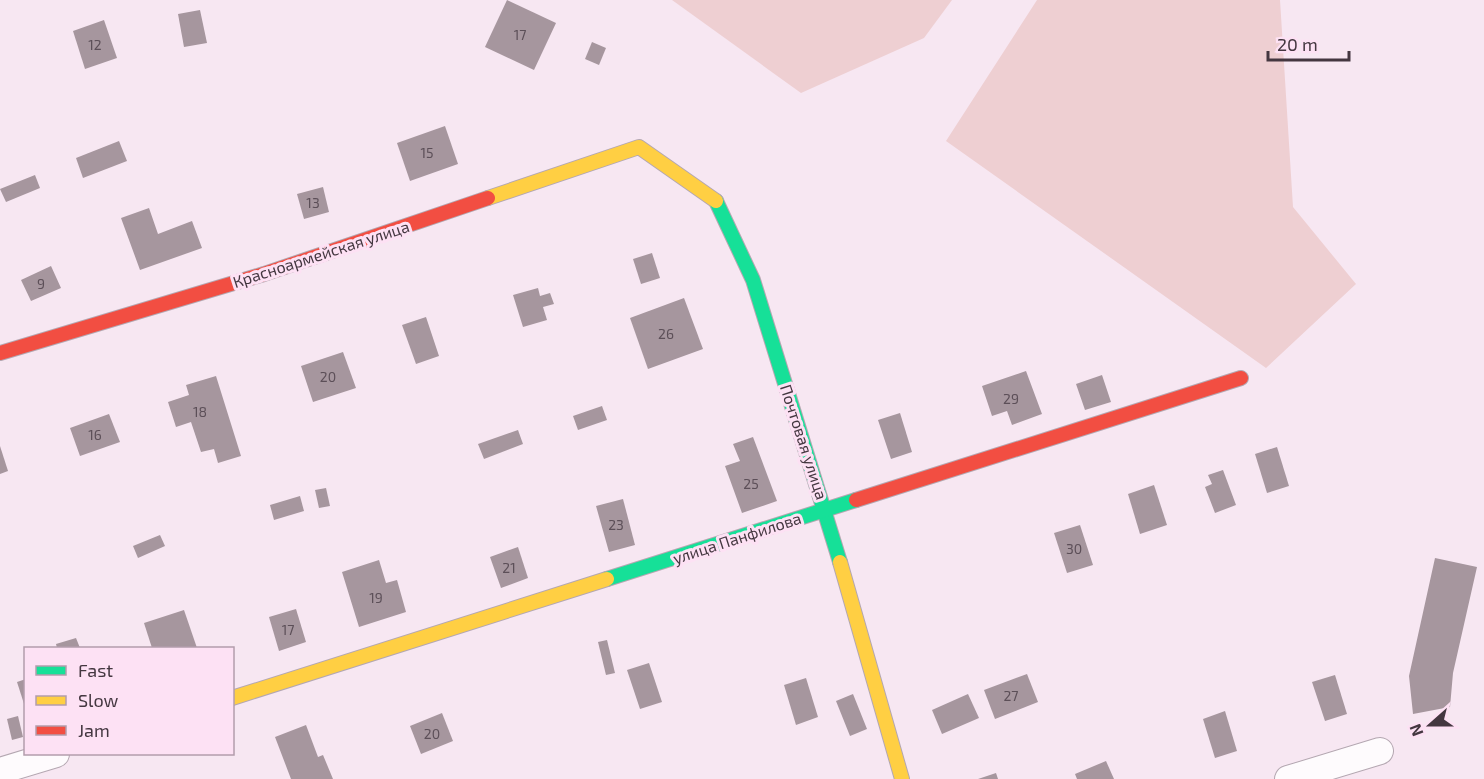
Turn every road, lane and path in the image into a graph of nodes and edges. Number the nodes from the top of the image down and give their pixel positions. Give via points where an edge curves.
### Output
1 (639, 147) joint
2 (0, 353) edge
3 (1241, 378) dead end
4 (825, 510) junction
5 (234, 697) edge
6 (1380, 751) dead end
7 (50, 755) edge
8 (0, 771) edge
9 (902, 779) edge
10 (1288, 779) edge

1 - 2 street, Красноармейская улица via 264,274
1 - 4 street, Почтовая улица via 718,204 753,280
3 - 4 street, улица Панфилова
4 - 5 street, улица Панфилова
4 - 9 street, Почтовая улица
6 - 10 street
7 - 8 street

